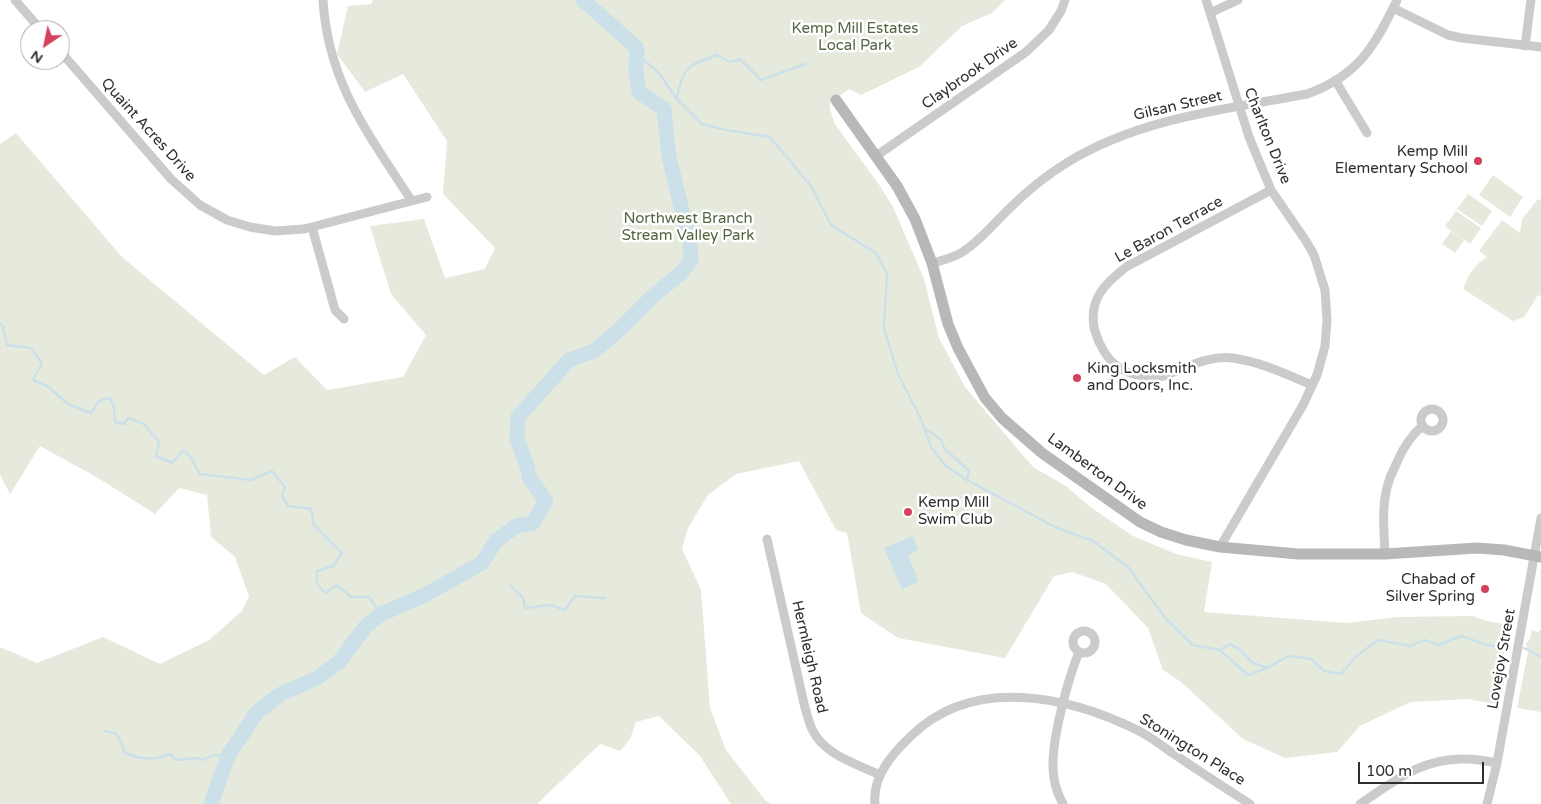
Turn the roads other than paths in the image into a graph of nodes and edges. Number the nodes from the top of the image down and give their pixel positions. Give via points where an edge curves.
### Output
1 (15, 0) edge
2 (324, 0) edge
3 (1065, 0) edge
4 (1206, 0) edge
5 (1238, 0) edge
6 (1531, 0) edge
7 (1395, 4) edge
8 (1210, 13) junction
9 (32, 20) edge
10 (1525, 46) junction
11 (1541, 47) edge
12 (70, 63) edge
13 (1336, 80) junction
14 (836, 100) dead end
15 (1238, 107) junction
16 (1367, 133) dead end
17 (876, 156) junction
18 (1271, 190) junction
19 (427, 197) dead end
20 (411, 200) junction
21 (312, 227) junction
22 (932, 262) junction
23 (344, 319) dead end
24 (1312, 385) junction
25 (1422, 426) dead end
26 (1541, 518) edge
27 (767, 539) dead end
28 (1220, 547) junction
29 (1385, 554) junction
30 (1538, 556) edge
31 (1079, 652) dead end
32 (1064, 705) junction
33 (1497, 763) junction
34 (880, 775) junction
35 (875, 804) edge
36 (1063, 804) edge
37 (1250, 804) edge
38 (1360, 804) edge
39 (1487, 804) edge

1 - 9 street
2 - 20 street via 330,52 343,88 355,113
3 - 17 street, Claybrook Drive via 1049,30 1026,52
4 - 8 street, Charlton Drive
5 - 8 street
6 - 10 street
7 - 10 street via 1448,35
7 - 13 street, Gilsan Street via 1369,52
8 - 15 street, Charlton Drive
10 - 11 street
12 - 21 street, Quaint Acres Drive via 171,179 200,205 227,220 250,227 275,231
13 - 15 street, Gilsan Street via 1307,94
13 - 16 street
14 - 17 street, Lamberton Drive
15 - 18 street, Charlton Drive
15 - 22 street, Gilsan Street via 1158,123 1097,146 1033,186 964,251
17 - 22 street, Lamberton Drive via 915,219
18 - 24 street, Charlton Drive via 1314,255 1325,290 1325,346
18 - 24 street, Le Baron Terrace via 1126,268 1107,282 1096,303 1094,330 1113,364 1137,376 1163,376 1198,362 1233,358 1263,364
19 - 20 street, Quaint Acres Drive
20 - 21 street, Quaint Acres Drive
21 - 23 street via 335,310
22 - 28 street, Lamberton Drive via 948,324 958,348 986,398 1002,418 1042,453 1140,522 1186,540
24 - 28 street, Charlton Drive
25 - 29 street via 1404,446 1388,482 1384,515
26 - 30 street, Lovejoy Street
27 - 34 street, Hermleigh Road via 812,730 818,740 839,756
28 - 29 street, Lamberton Drive via 1298,554
29 - 30 street, Lamberton Drive via 1477,548
30 - 33 street, Lovejoy Street
31 - 32 street
32 - 34 street, Stonington Place via 1007,696 954,707 912,734
32 - 36 street via 1053,765
32 - 37 street, Stonington Place via 1105,716 1140,732
33 - 38 street via 1464,759 1435,762 1408,772
33 - 39 street, Lovejoy Street
34 - 35 street via 876,782

